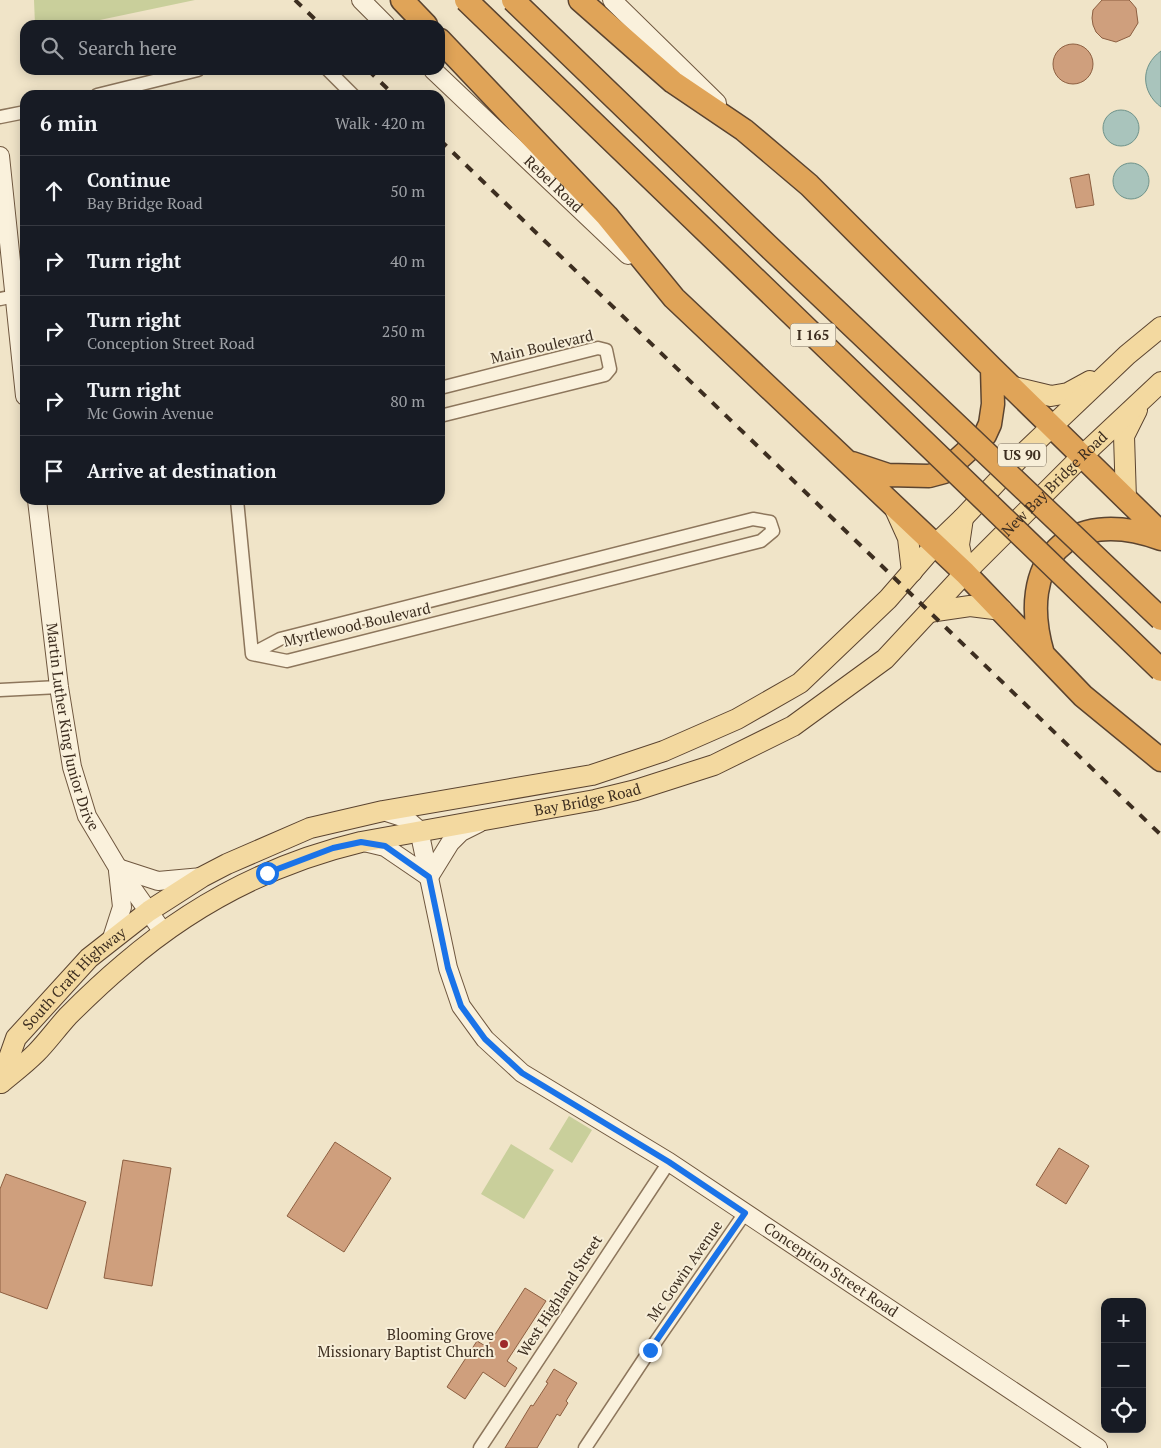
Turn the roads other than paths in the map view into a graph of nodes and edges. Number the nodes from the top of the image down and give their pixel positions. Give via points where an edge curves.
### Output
1 (361, 0) edge
2 (402, 0) edge
3 (466, 0) edge
4 (513, 0) edge
5 (580, 0) edge
6 (612, 0) edge
7 (381, 20) edge
8 (421, 20) edge
9 (445, 45) edge
10 (178, 75) edge
11 (333, 75) edge
12 (438, 75) edge
13 (117, 90) edge
14 (348, 90) edge
15 (20, 113) edge
16 (0, 117) edge
17 (744, 130) junction
18 (0, 156) edge
19 (13, 297) edge
20 (674, 298) junction
21 (1161, 327) edge
22 (20, 355) edge
23 (992, 368) junction
24 (1112, 369) junction
25 (1161, 382) edge
26 (1010, 386) junction
27 (445, 387) edge
28 (1144, 397) junction
29 (445, 415) edge
30 (1052, 426) junction
31 (1082, 456) junction
32 (847, 462) junction
33 (1126, 500) junction
34 (40, 505) edge
35 (237, 505) edge
36 (893, 505) junction
37 (963, 518) junction
38 (1161, 533) edge
39 (1161, 539) edge
40 (935, 545) junction
41 (912, 572) junction
42 (965, 573) junction
43 (1002, 610) junction
44 (929, 612) junction
45 (1161, 619) edge
46 (252, 654) junction
47 (1044, 656) junction
48 (1161, 670) edge
49 (59, 687) junction
50 (0, 690) edge
51 (1161, 760) edge
52 (559, 780) junction
53 (383, 811) junction
54 (490, 818) junction
55 (419, 830) junction
56 (361, 842) junction
57 (118, 868) junction
58 (202, 877) junction
59 (429, 877) junction
60 (149, 912) junction
61 (163, 932) junction
62 (112, 938) junction
63 (0, 1083) edge
64 (669, 1162) junction
65 (745, 1213) junction
66 (480, 1448) edge
67 (586, 1448) edge
68 (1098, 1448) edge

1 - 7 street
2 - 8 highway
3 - 48 highway, I 165, bridge
4 - 45 highway, I 165, bridge
5 - 17 highway via 674,82
6 - 17 street
9 - 20 highway via 607,216
10 - 13 street
11 - 14 street
12 - 20 street, Rebel Road
15 - 16 street
17 - 23 highway via 809,185
18 - 19 street
19 - 22 street
20 - 32 highway
21 - 24 main road, US 90
23 - 26 highway
23 - 32 highway via 993,404 985,435 944,472 929,476 888,475
24 - 26 main road via 1059,395
24 - 30 main road, US 90
25 - 28 main road, New Bay Bridge Road
26 - 30 highway
27 - 29 street, Main Boulevard via 598,348 606,350 610,368 605,375
28 - 31 main road, New Bay Bridge Road
28 - 33 main road via 1124,436
30 - 31 highway
30 - 37 main road, US 90
31 - 33 highway
31 - 42 main road, New Bay Bridge Road
32 - 36 highway
33 - 38 highway
34 - 49 street, Martin Luther King Junior Drive
35 - 46 street
36 - 40 highway
36 - 41 main road via 908,538
37 - 40 main road, US 90
37 - 42 main road via 959,545
39 - 47 highway via 1119,529 1081,533 1062,543 1045,567 1036,598 1037,628
40 - 41 main road, Bay Bridge Road
40 - 42 highway
41 - 52 main road, Bay Bridge Road via 800,683 737,719 664,751 592,775
42 - 43 highway
42 - 44 main road, Bay Bridge Road
43 - 44 main road via 970,606
43 - 47 highway
44 - 54 main road, Bay Bridge Road via 885,659 793,726 714,765 595,800
46 - 46 street, Myrtlewood Boulevard via 286,660 761,541 773,531 770,522 753,519 280,639
47 - 51 highway via 1083,696
49 - 50 street
49 - 57 street, Martin Luther King Junior Drive via 72,767 87,816
52 - 53 main road, Bay Bridge Road
52 - 55 main road via 533,797 430,816
53 - 55 street via 405,818
53 - 58 main road, Bay Bridge Road via 310,828
54 - 55 main road, Bay Bridge Road
54 - 59 street via 461,832 450,843
55 - 56 main road, Bay Bridge Road
55 - 59 street, Conception Street Road
56 - 59 street via 385,846
56 - 61 main road, Bay Bridge Road via 333,848 267,873 207,902
57 - 58 street via 158,881
57 - 60 street, Martin Luther King Junior Drive
57 - 62 street via 122,907
58 - 60 main road, Bay Bridge Road
59 - 64 street, Conception Street Road via 451,978 461,1006 485,1039 522,1073
60 - 61 street, Martin Luther King Junior Drive
60 - 62 main road, South Craft Highway
61 - 63 main road, South Craft Highway via 123,965 69,1016 36,1053
62 - 63 main road, South Craft Highway via 89,958 16,1038
64 - 65 street, Conception Street Road
64 - 66 street, West Highland Street
65 - 67 street, Mc Gowin Avenue
65 - 68 street, Conception Street Road

